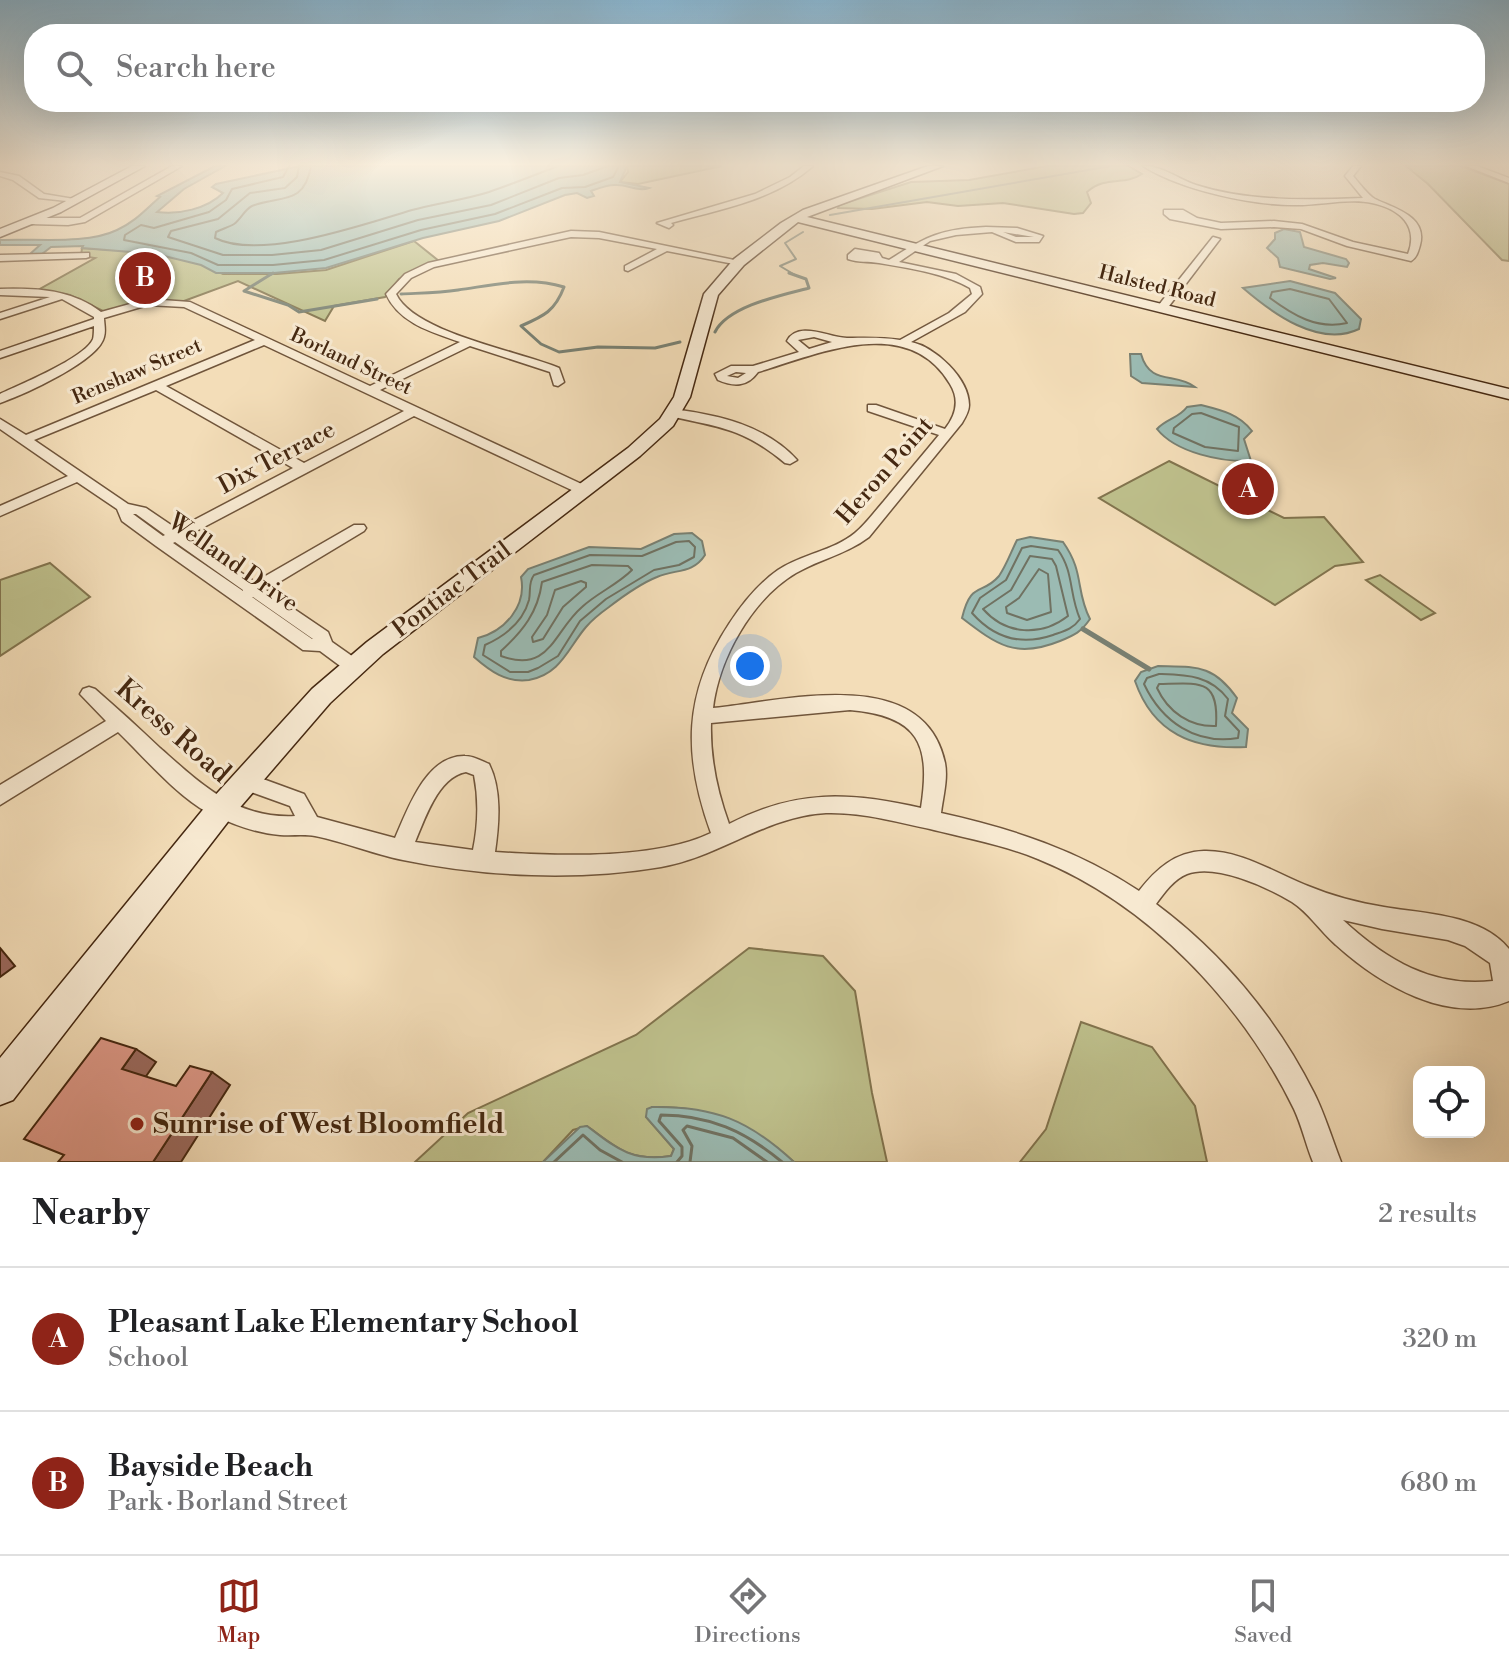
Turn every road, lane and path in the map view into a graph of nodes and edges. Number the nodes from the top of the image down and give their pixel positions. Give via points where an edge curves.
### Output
1 (70, 220) edge
2 (672, 220) edge
3 (793, 220) edge
4 (805, 220) edge
5 (1195, 220) edge
6 (1406, 220) edge
7 (30, 221) joint
8 (669, 225) dead end
9 (996, 232) dead end
10 (0, 233) edge
11 (1216, 239) dead end
12 (666, 248) junction
13 (920, 249) junction
14 (86, 255) dead end
15 (0, 258) edge
16 (739, 262) junction
17 (628, 268) dead end
18 (0, 292) edge
19 (65, 295) junction
20 (1162, 308) junction
21 (0, 316) edge
22 (99, 318) junction
23 (263, 341) junction
24 (469, 342) junction
25 (904, 342) junction
26 (0, 355) edge
27 (754, 370) dead end
28 (558, 382) dead end
29 (156, 385) junction
30 (371, 390) junction
31 (1509, 394) edge
32 (0, 399) edge
33 (872, 408) dead end
34 (414, 411) junction
35 (673, 413) junction
36 (0, 423) edge
37 (948, 434) junction
38 (26, 439) junction
39 (790, 460) dead end
40 (304, 469) junction
41 (79, 476) junction
42 (583, 490) junction
43 (123, 507) junction
44 (0, 511) edge
45 (359, 528) dead end
46 (178, 535) junction
47 (161, 543) junction
48 (248, 593) junction
49 (353, 666) junction
50 (89, 694) dead end
51 (700, 717) junction
52 (119, 722) junction
53 (244, 781) junction
54 (0, 796) edge
55 (220, 810) junction
56 (930, 820) junction
57 (310, 825) junction
58 (724, 838) junction
59 (401, 849) junction
60 (481, 861) junction
61 (1302, 895) junction
62 (1141, 906) junction
63 (0, 1087) edge
64 (1327, 1162) edge

1 - 7 street
2 - 8 street via 661,223
3 - 16 main road, Pontiac Trail
4 - 13 main road, Halsted Road
5 - 6 street via 1234,227 1291,225 1411,258 1417,237
7 - 10 main road
9 - 13 street via 940,235
11 - 20 street
12 - 16 street
12 - 17 street
12 - 24 street via 599,235 555,235 431,265 408,276 391,294 401,312
13 - 20 main road, Halsted Road
13 - 25 street via 889,264 954,275 975,287 977,294 957,315
14 - 15 street
16 - 35 main road, Pontiac Trail via 711,294
18 - 19 street
19 - 21 street
19 - 22 street via 89,306
20 - 31 main road, Halsted Road
22 - 23 street, Borland Street via 148,302 176,302
22 - 26 street, Borland Street
22 - 32 street via 99,338 91,349
23 - 29 street, Renshaw Street
23 - 30 street, Borland Street
24 - 28 street via 540,362 555,370
24 - 30 street
25 - 27 street, Heron Point via 844,342
25 - 37 street, Heron Point via 937,360 960,390 963,407
29 - 38 street, Renshaw Street
29 - 40 street
30 - 34 street, Borland Street
33 - 37 street
34 - 40 street, Dix Terrace
34 - 42 street, Borland Street
35 - 39 street via 739,427 765,438
35 - 42 main road, Pontiac Trail via 655,434
36 - 38 street, Welland Drive
37 - 51 street, Heron Point via 849,547 789,571 767,587 725,641
38 - 41 street, Welland Drive
40 - 46 street, Dix Terrace
41 - 43 street, Welland Drive
41 - 44 street
42 - 49 main road, Pontiac Trail
43 - 46 street, Welland Drive via 141,511
43 - 47 street, Welland Drive via 127,518
45 - 48 street
46 - 47 street, Dix Terrace
46 - 48 street, Welland Drive
47 - 48 street, Welland Drive
48 - 49 street, Welland Drive via 309,645 324,645
49 - 53 main road, Pontiac Trail
50 - 52 street, Kress Road
51 - 56 street via 854,701 888,707 912,721 928,743 935,766
51 - 58 street, Heron Point via 703,780
52 - 54 street
52 - 55 street, Kress Road
53 - 55 main road, Pontiac Trail
53 - 57 street via 297,800
55 - 57 street via 280,826
55 - 63 main road, Pontiac Trail
56 - 58 street via 829,804 792,809
56 - 62 street via 1051,853
57 - 59 street
58 - 60 street via 694,850 632,860
59 - 60 street
59 - 60 street via 438,776 460,763 475,765 482,770 486,788 486,849
61 - 61 street via 1383,918 1443,926 1490,946 1506,967 1502,992 1449,994 1414,984 1359,953
61 - 62 street via 1237,867 1189,863 1162,879
62 - 64 street via 1174,933 1254,1019 1304,1101

